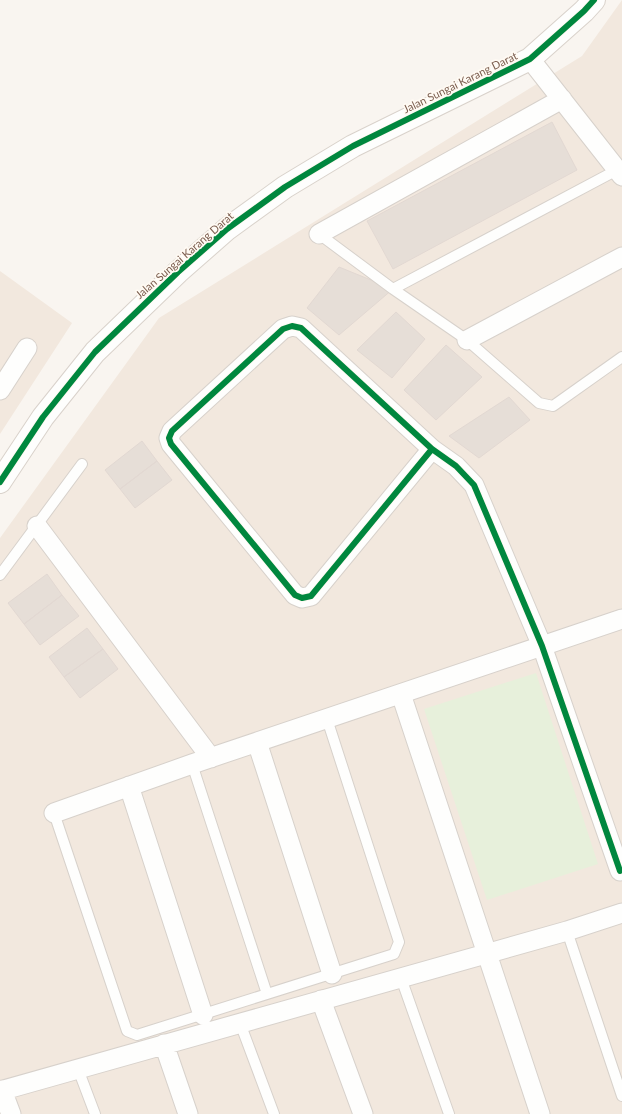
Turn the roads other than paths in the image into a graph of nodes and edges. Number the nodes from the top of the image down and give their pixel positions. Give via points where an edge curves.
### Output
1 (594, 0) edge
2 (530, 59) junction
3 (562, 100) junction
4 (620, 173) edge
5 (319, 234) joint
6 (622, 258) edge
7 (393, 289) junction
8 (468, 340) junction
9 (27, 348) dead end
10 (622, 357) edge
11 (0, 390) edge
12 (432, 449) junction
13 (82, 464) dead end
14 (0, 482) edge
15 (37, 526) junction
16 (0, 575) edge
17 (622, 620) edge
18 (542, 646) junction
19 (401, 694) junction
20 (327, 719) junction
21 (257, 742) junction
22 (211, 758) junction
23 (192, 764) junction
24 (129, 786) junction
25 (54, 813) joint
26 (620, 871) dead end
27 (622, 913) edge
28 (567, 931) junction
29 (487, 954) junction
30 (332, 974) junction
31 (401, 978) junction
32 (267, 994) junction
33 (321, 1000) junction
34 (203, 1015) junction
35 (240, 1023) junction
36 (164, 1044) junction
37 (78, 1069) junction
38 (1, 1090) edge
39 (622, 1096) edge
40 (11, 1114) edge
41 (95, 1114) edge
42 (188, 1114) edge
43 (274, 1114) edge
44 (363, 1114) edge
45 (449, 1114) edge
46 (540, 1114) edge

1 - 2 street, Jalan Sungai Karang Darat via 584,12
2 - 3 street
2 - 14 street, Jalan Sungai Karang Darat via 353,146 285,187 227,229 95,352 44,417
3 - 4 street
3 - 5 street
4 - 7 lane
5 - 7 lane
6 - 8 street
7 - 8 lane
8 - 10 lane via 539,403 553,406
9 - 11 street
12 - 12 street via 301,328 292,326 283,329 172,432 169,438 171,444 295,595 302,598 311,596
12 - 18 street via 456,466 474,485
13 - 15 lane
15 - 16 lane
15 - 22 street
17 - 18 street
18 - 19 street
18 - 26 street
19 - 20 street
19 - 29 street
20 - 21 street
20 - 30 lane via 399,942 394,954
21 - 22 street
21 - 30 street
22 - 23 street
23 - 24 street
23 - 32 lane
24 - 25 street
24 - 34 street
25 - 34 lane via 127,1031 137,1035
27 - 28 street
28 - 29 street
28 - 39 lane
29 - 31 street
29 - 46 street
30 - 32 lane
31 - 33 street
31 - 45 lane
32 - 34 lane
33 - 35 street
33 - 44 street
35 - 36 street
35 - 43 lane
36 - 37 street
36 - 42 street
37 - 38 street
37 - 41 lane
38 - 40 street

